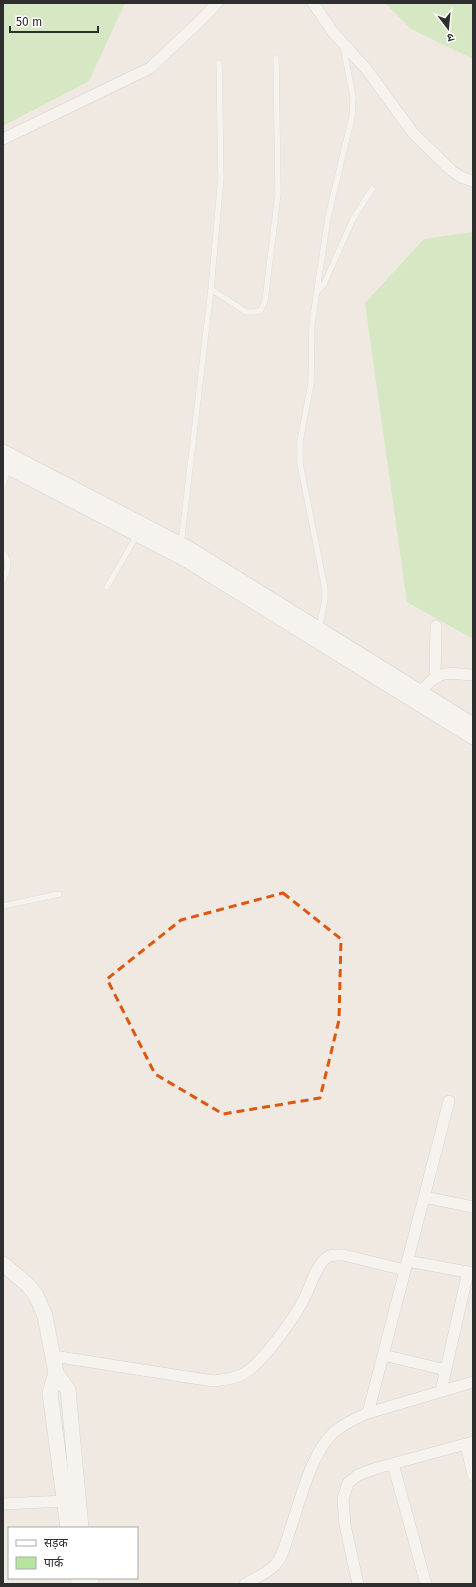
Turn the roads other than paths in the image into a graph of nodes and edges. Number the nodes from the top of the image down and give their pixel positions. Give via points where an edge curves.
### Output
1 (217, 3) edge
2 (312, 3) edge
3 (342, 42) junction
4 (276, 58) dead end
5 (219, 63) dead end
6 (3, 139) edge
7 (473, 181) edge
8 (372, 189) dead end
9 (211, 289) junction
10 (317, 292) junction
11 (3, 451) edge
12 (6, 466) edge
13 (3, 486) edge
14 (140, 530) junction
15 (181, 544) junction
16 (3, 554) edge
17 (3, 580) edge
18 (107, 587) dead end
19 (436, 626) dead end
20 (319, 629) junction
21 (473, 675) edge
22 (435, 676) junction
23 (421, 692) junction
24 (473, 724) edge
25 (473, 738) edge
26 (59, 894) dead end
27 (3, 906) edge
28 (449, 1101) dead end
29 (424, 1196) junction
30 (473, 1208) edge
31 (3, 1264) edge
32 (406, 1265) junction
33 (471, 1272) edge
34 (383, 1355) junction
35 (53, 1356) junction
36 (446, 1370) junction
37 (56, 1373) junction
38 (473, 1382) edge
39 (441, 1391) junction
40 (368, 1413) junction
41 (470, 1443) edge
42 (393, 1464) junction
43 (473, 1475) edge
44 (64, 1501) junction
45 (3, 1504) edge
46 (68, 1527) edge
47 (82, 1527) edge
48 (245, 1584) edge
49 (358, 1584) edge
50 (426, 1584) edge

1 - 6 street via 150,68
2 - 3 street
3 - 7 street via 367,70 412,133 452,171
3 - 10 lane via 353,96 352,117 328,217
4 - 9 lane via 278,194 264,301 261,310 246,312
5 - 9 lane via 221,177
8 - 10 lane via 353,219 324,284
9 - 15 lane
10 - 20 lane via 311,335 311,384 300,442 300,463 325,589
11 - 14 street
12 - 13 lane
12 - 14 street
14 - 15 street
14 - 18 lane
14 - 25 street via 184,560
15 - 20 street
16 - 17 lane via 8,560
19 - 22 street
20 - 23 street
21 - 22 street
22 - 23 street
23 - 24 street
26 - 27 lane
28 - 29 street
29 - 30 street
29 - 32 street
31 - 35 main road via 36,1295 45,1316
32 - 33 street
32 - 34 street
32 - 35 street via 333,1254 326,1258 285,1329 256,1365 230,1379 213,1381
33 - 36 street
34 - 36 street
34 - 40 street
35 - 37 main road
36 - 39 street
37 - 44 main road via 50,1393
37 - 47 main road via 68,1390
38 - 39 street
39 - 40 street
40 - 48 street via 351,1420 334,1432 320,1448 282,1554 275,1566
41 - 42 street
41 - 43 street
42 - 49 street via 358,1475 348,1483 343,1499 345,1525
42 - 50 street
44 - 45 street
44 - 46 main road

